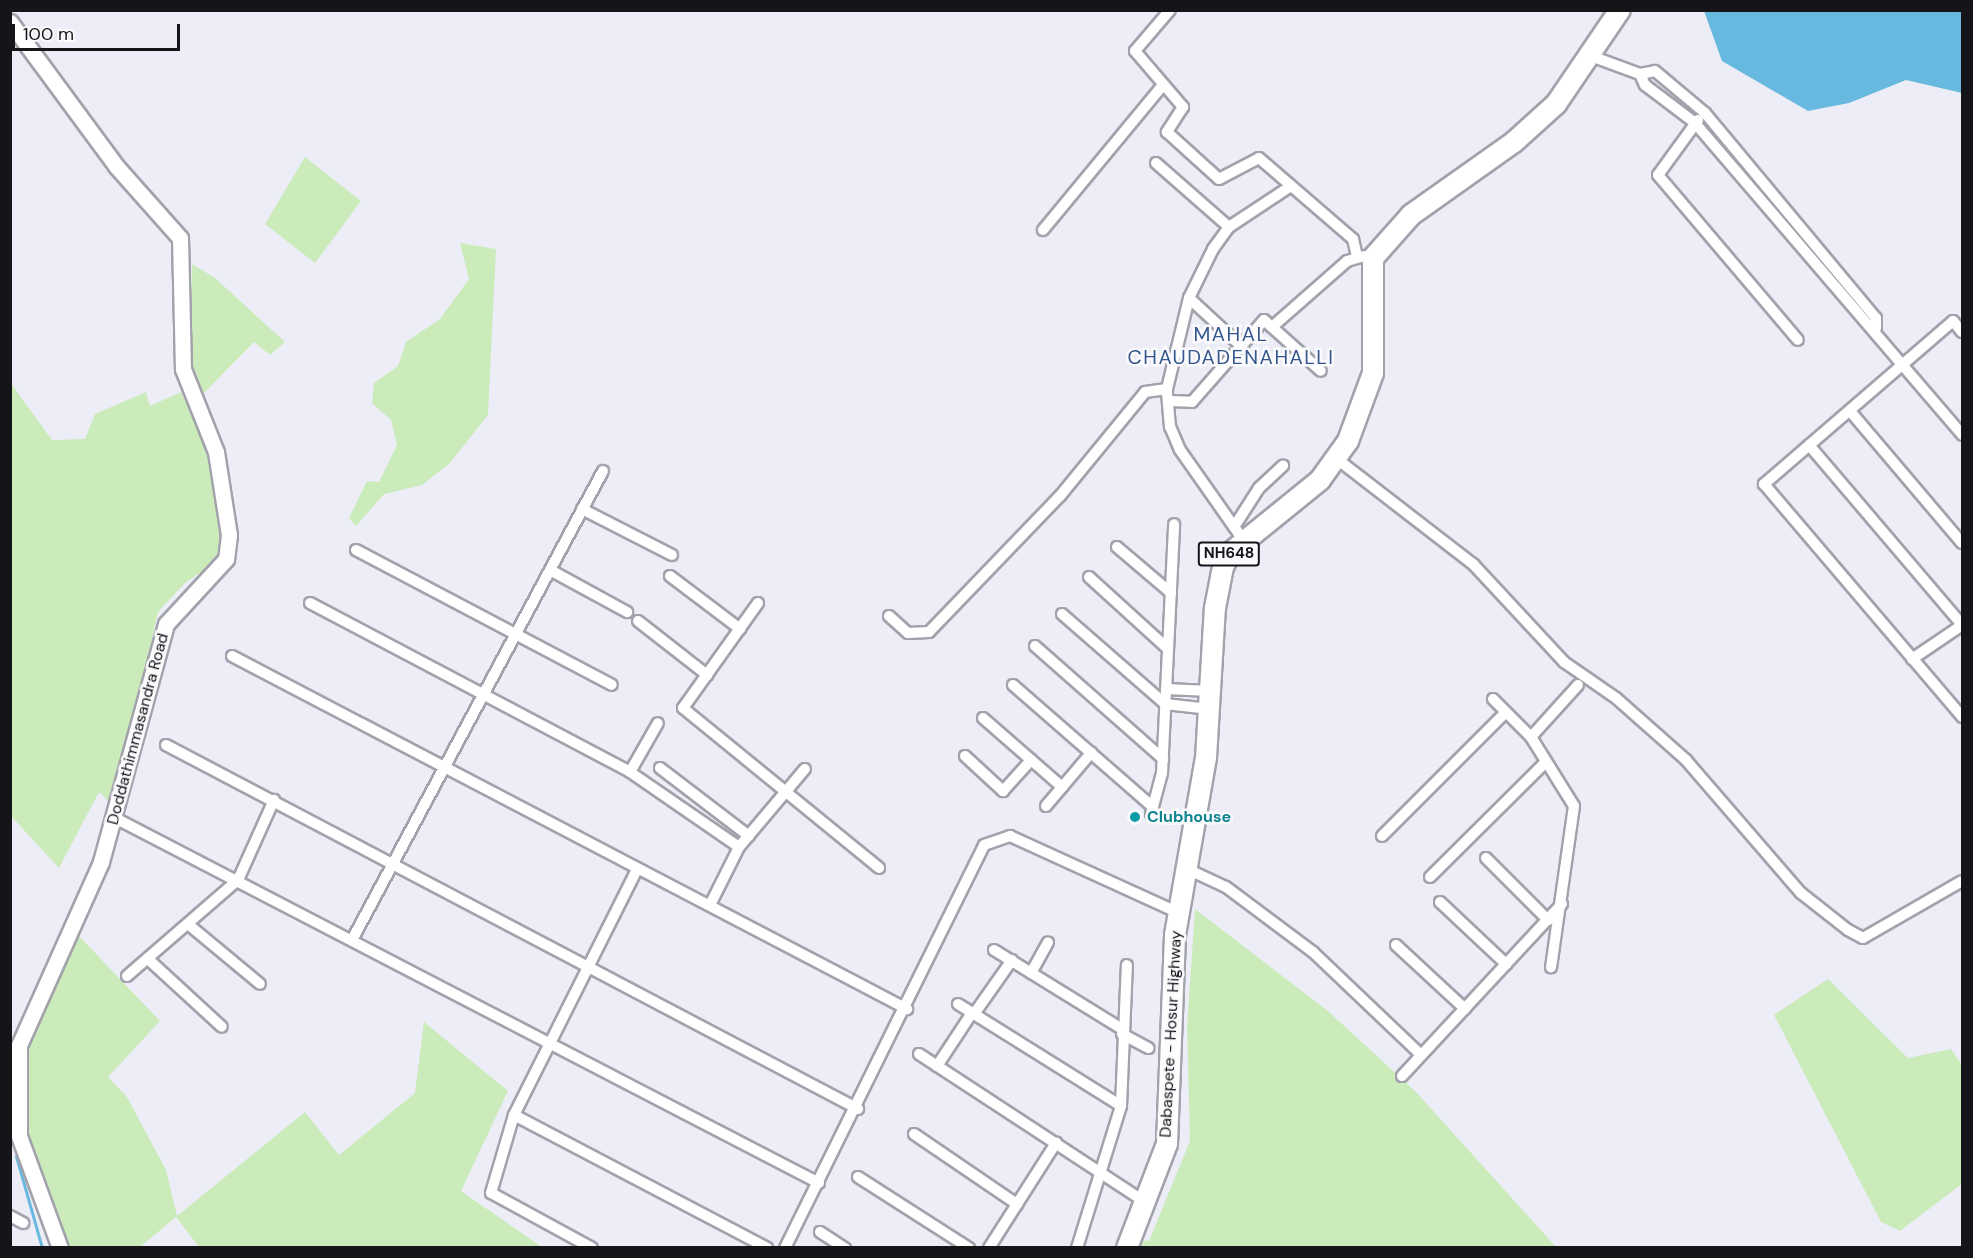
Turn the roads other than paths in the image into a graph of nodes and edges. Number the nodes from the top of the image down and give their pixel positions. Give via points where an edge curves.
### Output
1 (1170, 10) edge
2 (1620, 10) edge
3 (10, 22) edge
4 (1591, 56) junction
5 (1640, 74) junction
6 (1163, 86) junction
7 (1705, 113) junction
8 (1695, 123) junction
9 (1156, 163) dead end
10 (1291, 186) junction
11 (1229, 227) junction
12 (1043, 230) dead end
13 (1365, 257) junction
14 (1189, 298) junction
15 (1272, 327) junction
16 (1876, 328) junction
17 (1962, 332) edge
18 (1798, 340) dead end
19 (1241, 346) junction
20 (1904, 364) junction
21 (1321, 371) dead end
22 (1167, 389) junction
23 (1169, 401) junction
24 (1850, 411) junction
25 (1962, 435) edge
26 (1809, 445) junction
27 (1337, 459) junction
28 (1283, 466) dead end
29 (603, 471) dead end
30 (582, 509) junction
31 (1174, 524) dead end
32 (1239, 534) junction
33 (1962, 543) edge
34 (1117, 547) dead end
35 (356, 550) dead end
36 (672, 555) dead end
37 (549, 570) junction
38 (670, 576) dead end
39 (1089, 577) dead end
40 (1171, 593) junction
41 (310, 603) dead end
42 (758, 603) dead end
43 (627, 612) dead end
44 (1062, 614) dead end
45 (889, 616) dead end
46 (638, 621) dead end
47 (1962, 625) edge
48 (740, 629) junction
49 (516, 632) junction
50 (1035, 646) dead end
51 (1168, 649) junction
52 (232, 656) dead end
53 (1912, 659) junction
54 (707, 675) junction
55 (612, 685) dead end
56 (1013, 685) dead end
57 (1578, 685) dead end
58 (1166, 689) junction
59 (482, 697) junction
60 (1493, 699) dead end
61 (1211, 700) junction
62 (1165, 704) junction
63 (1506, 712) junction
64 (1962, 717) edge
65 (983, 718) dead end
66 (658, 723) dead end
67 (1531, 737) junction
68 (166, 746) dead end
69 (1091, 753) junction
70 (965, 756) dead end
71 (1163, 759) junction
72 (1031, 760) junction
73 (1546, 762) junction
74 (660, 768) dead end
75 (443, 769) junction
76 (805, 769) dead end
77 (630, 772) junction
78 (1062, 787) junction
79 (785, 793) junction
80 (274, 800) junction
81 (1046, 806) dead end
82 (115, 818) junction
83 (749, 836) junction
84 (1382, 836) dead end
85 (739, 847) junction
86 (1486, 858) dead end
87 (393, 863) junction
88 (879, 868) dead end
89 (1185, 868) junction
90 (637, 869) junction
91 (1430, 877) dead end
92 (238, 880) junction
93 (1962, 881) edge
94 (1440, 902) dead end
95 (1563, 904) junction
96 (710, 905) junction
97 (1177, 912) junction
98 (1548, 920) junction
99 (189, 925) junction
100 (352, 940) junction
101 (1048, 942) dead end
102 (1396, 945) dead end
103 (994, 950) dead end
104 (148, 959) junction
105 (1012, 960) junction
106 (590, 964) junction
107 (1506, 964) junction
108 (1127, 965) dead end
109 (1551, 967) dead end
110 (1031, 973) junction
111 (128, 976) dead end
112 (260, 984) dead end
113 (958, 1004) dead end
114 (907, 1009) junction
115 (1465, 1009) junction
116 (973, 1014) junction
117 (222, 1028) dead end
118 (1122, 1031) junction
119 (550, 1043) junction
120 (1148, 1048) dead end
121 (919, 1054) dead end
122 (1421, 1055) junction
123 (937, 1066) junction
124 (1401, 1076) dead end
125 (1121, 1106) junction
126 (858, 1108) junction
127 (514, 1115) junction
128 (914, 1134) dead end
129 (15, 1137) edge
130 (1056, 1143) junction
131 (1100, 1174) junction
132 (858, 1177) dead end
133 (819, 1182) junction
134 (1145, 1202) junction
135 (1017, 1204) junction
136 (10, 1216) edge
137 (23, 1223) dead end
138 (820, 1232) dead end
139 (60, 1248) edge
140 (592, 1248) edge
141 (767, 1248) edge
142 (785, 1248) edge
143 (845, 1248) edge
144 (969, 1248) edge
145 (989, 1248) edge
146 (1077, 1248) edge
147 (1127, 1248) edge

1 - 6 street via 1136,51
2 - 4 highway
3 - 82 street, Doddathimmasandra Road via 116,166 180,238 183,369 216,452 229,536 226,559 166,624
4 - 5 street
4 - 13 highway via 1535,124 1411,215
5 - 7 street via 1655,71
5 - 8 street via 1646,85
6 - 10 street via 1183,107 1167,132 1201,166 1219,179 1259,158
6 - 12 street
7 - 8 street
7 - 16 street via 1876,318
8 - 16 street via 1866,326
8 - 18 street via 1658,175
9 - 11 street
10 - 11 street
10 - 13 street via 1353,239
11 - 14 street
13 - 15 street
13 - 27 highway, Dabaspete - Hosur Highway / NH648 via 1373,373
14 - 19 street
14 - 22 street
15 - 19 street via 1264,320
15 - 21 street
16 - 20 street
17 - 20 street via 1953,321
19 - 23 street via 1192,402
20 - 24 street
20 - 25 street
22 - 23 street
22 - 45 street via 1146,392 1060,496 929,632 908,633
23 - 32 street via 1170,427 1180,450
24 - 26 street
24 - 33 street
26 - 47 street
26 - 53 street via 1764,484
27 - 32 highway, Dabaspete - Hosur Highway / NH648
27 - 93 street via 1473,564 1564,662 1616,698 1686,760 1801,893 1848,930 1863,938
28 - 32 street via 1259,488
29 - 30 street
30 - 36 street
30 - 37 street
31 - 40 street
32 - 61 highway, Dabaspete - Hosur Highway / NH648 via 1217,584
34 - 40 street
35 - 49 street
37 - 43 street
37 - 49 street
38 - 48 street
39 - 51 street
40 - 51 street
41 - 59 street
42 - 48 street
44 - 62 street
46 - 54 street
47 - 53 street
48 - 54 street
49 - 55 street
49 - 59 street
50 - 71 street
51 - 58 street
52 - 75 street
53 - 64 street
54 - 79 street via 683,708
56 - 69 street
57 - 67 street
58 - 61 street
58 - 62 street
59 - 75 street
59 - 77 street
60 - 63 street
61 - 62 street
61 - 89 highway, Dabaspete - Hosur Highway / NH648
62 - 71 street
63 - 67 street
63 - 84 street
65 - 72 street
66 - 77 street
67 - 73 street
68 - 80 street
69 - 71 street via 1152,811
69 - 78 street
70 - 72 street via 1003,791
72 - 78 street
73 - 91 street
73 - 95 street via 1574,806
74 - 83 street
75 - 87 street
75 - 90 street
76 - 79 street
77 - 85 street
78 - 81 street
79 - 83 street
79 - 88 street
80 - 87 street
80 - 92 street
82 - 92 street
82 - 129 street, Doddathimmasandra Road via 64,952 18,1045
83 - 85 street
85 - 96 street
86 - 98 street
87 - 100 street
87 - 106 street
89 - 97 highway, Dabaspete - Hosur Highway / NH648
89 - 122 street via 1226,887 1313,952
90 - 96 street
90 - 106 street
92 - 99 street
92 - 100 street
94 - 107 street
95 - 98 street
95 - 109 street
96 - 114 street
97 - 114 street via 1010,836 997,837 984,845
97 - 134 highway, Dabaspete - Hosur Highway / NH648 via 1168,1134
98 - 107 street
99 - 104 street
99 - 112 street
100 - 119 street
101 - 110 street
102 - 115 street
103 - 105 street
104 - 111 street
104 - 117 street
105 - 110 street
105 - 116 street
106 - 119 street
106 - 126 street
107 - 115 street
108 - 118 street
110 - 118 street
113 - 116 street
114 - 126 street
115 - 122 street
116 - 123 street
116 - 125 street
118 - 120 street
118 - 125 street
119 - 127 street
119 - 133 street
121 - 123 street
122 - 124 street
123 - 130 street
125 - 131 street
126 - 133 street
127 - 140 street via 491,1193
127 - 141 street
128 - 135 street
129 - 139 street, Doddathimmasandra Road
130 - 131 street
130 - 135 street
131 - 134 street
131 - 146 street
132 - 144 street
133 - 142 street
134 - 147 highway, Dabaspete - Hosur Highway / NH648
135 - 145 street
136 - 137 street
138 - 143 street

